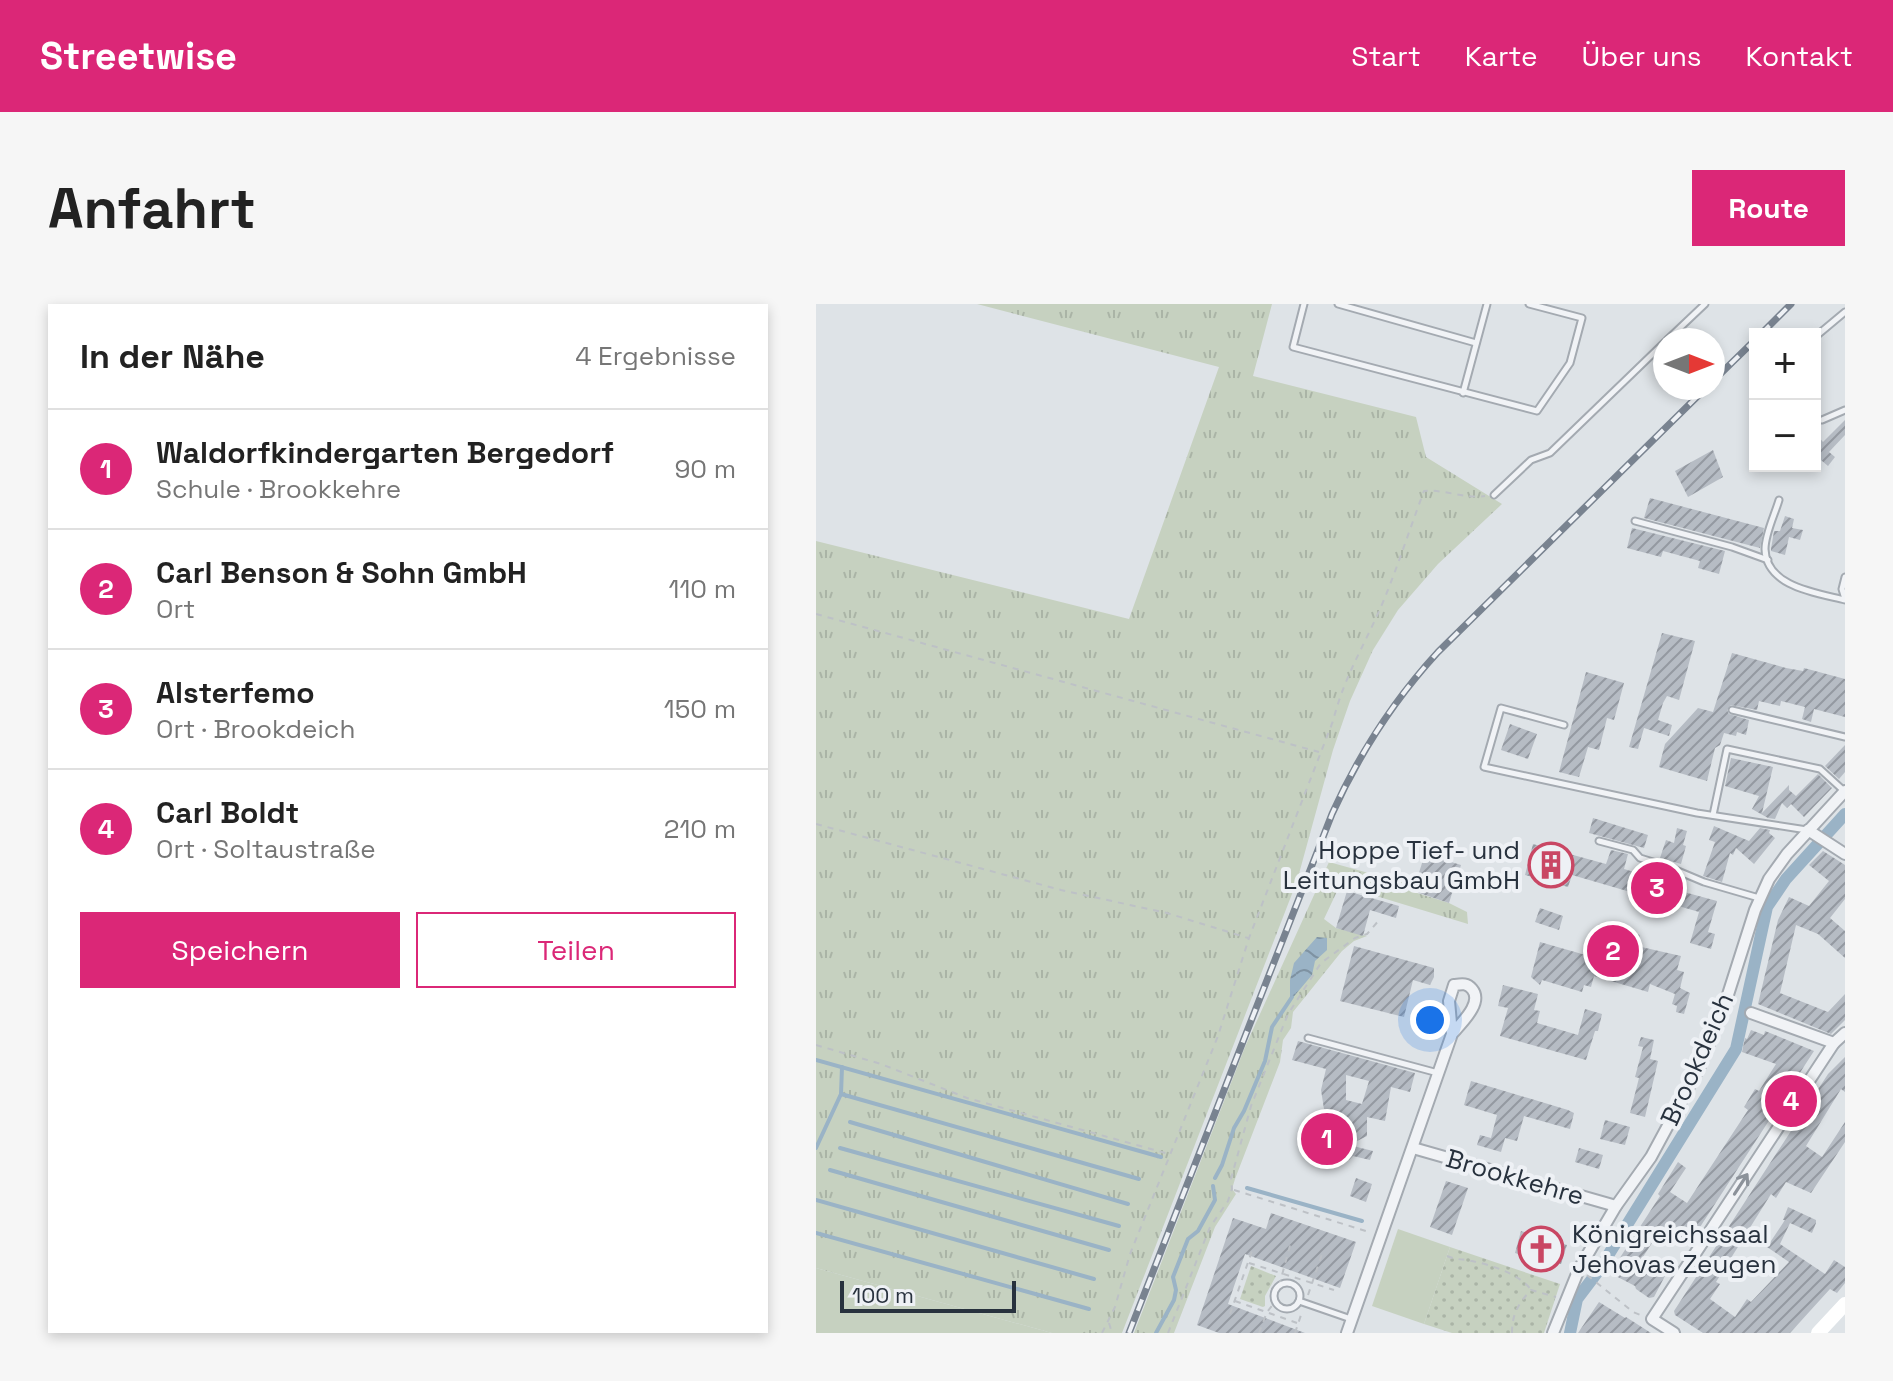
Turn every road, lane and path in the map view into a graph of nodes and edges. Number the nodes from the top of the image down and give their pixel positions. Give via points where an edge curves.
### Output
1 (1304, 304) edge
2 (1338, 304) edge
3 (1487, 304) edge
4 (1529, 304) edge
5 (1705, 304) edge
6 (1845, 312) edge
7 (1680, 328) edge
8 (1821, 332) edge
9 (1476, 343) junction
10 (1653, 354) edge
11 (1463, 393) junction
12 (1845, 410) edge
13 (1822, 420) dead end
14 (1494, 495) joint
15 (1779, 500) dead end
16 (1635, 521) dead end
17 (1770, 561) junction
18 (1845, 577) edge
19 (1845, 599) edge
20 (816, 614) edge
21 (1732, 710) dead end
22 (1564, 725) dead end
23 (1845, 737) edge
24 (1319, 752) junction
25 (1845, 791) edge
26 (1713, 815) junction
27 (816, 824) edge
28 (1812, 833) junction
29 (1599, 841) dead end
30 (1845, 854) edge
31 (1760, 898) junction
32 (1380, 919) dead end
33 (1249, 938) junction
34 (1751, 1013) dead end
35 (1845, 1033) edge
36 (1452, 1034) dead end
37 (1308, 1038) dead end
38 (1834, 1043) junction
39 (816, 1045) edge
40 (1439, 1073) junction
41 (1413, 1148) junction
42 (1170, 1154) junction
43 (1232, 1189) junction
44 (1616, 1206) junction
45 (1381, 1237) junction
46 (1291, 1242) dead end
47 (1253, 1248) dead end
48 (1322, 1254) dead end
49 (1447, 1256) dead end
50 (1249, 1263) junction
51 (1280, 1274) junction
52 (1589, 1277) dead end
53 (1312, 1284) junction
54 (1279, 1286) junction
55 (1334, 1290) dead end
56 (1531, 1290) junction
57 (1235, 1301) junction
58 (1564, 1301) junction
59 (1275, 1302) junction
60 (1302, 1302) junction
61 (1845, 1304) edge
62 (1267, 1312) junction
63 (1230, 1314) dead end
64 (1352, 1319) junction
65 (1652, 1319) junction
66 (1109, 1322) junction
67 (1298, 1323) junction
68 (1102, 1333) edge
69 (1112, 1333) edge
70 (1168, 1333) edge
71 (1259, 1333) edge
72 (1295, 1333) edge
73 (1347, 1333) edge
74 (1512, 1333) edge
75 (1553, 1333) edge
76 (1674, 1333) edge
77 (1818, 1333) edge

1 - 11 lane via 1293,347
2 - 9 lane
3 - 9 lane
4 - 11 lane via 1582,318 1570,363 1537,411
5 - 7 lane
6 - 8 lane
9 - 11 lane
10 - 14 lane via 1550,453 1531,460
12 - 13 lane
14 - 24 path via 1469,498 1424,491
15 - 17 lane via 1765,549
16 - 17 lane
17 - 19 lane via 1787,583
18 - 19 lane
20 - 24 path
21 - 23 lane
22 - 26 lane via 1501,708 1484,767
24 - 33 path
25 - 26 lane via 1820,769 1727,749
25 - 28 street, Brookdeich
26 - 28 lane
27 - 33 path
28 - 30 street
28 - 31 street, Brookdeich via 1769,879
29 - 31 lane
31 - 44 street, Brookdeich via 1703,1060 1651,1157
32 - 43 path via 1367,934 1321,963 1288,1014 1251,1106
33 - 42 path via 1218,1036
34 - 38 street
35 - 38 street
36 - 40 street, Brookkehre
37 - 40 lane
65 -> 38 street
39 - 42 path via 967,1098
40 - 41 street, Brookkehre
41 - 44 street, Brookkehre
41 - 45 street, Brookkehre
42 - 66 path
43 - 45 path
43 - 70 path via 1210,1227
44 - 58 street, Brookdeich via 1594,1232
45 - 64 street, Brookkehre
46 - 51 path
47 - 50 path
48 - 53 path
49 - 56 path via 1524,1279
50 - 51 path
50 - 57 path
51 - 53 path
51 - 54 path
52 - 65 path via 1633,1312
53 - 55 path
53 - 60 path
54 - 59 lane
54 - 60 lane via 1295,1286
56 - 58 path
56 - 74 path via 1517,1305
57 - 62 path
57 - 63 path
58 - 75 street, Brookdeich
59 - 60 lane via 1289,1309
59 - 62 path
60 - 64 lane
60 - 67 path
61 - 77 main road
62 - 67 path
62 - 71 path
64 - 73 street, Brookkehre
65 - 76 street
66 - 68 path
66 - 69 path
67 - 72 path

